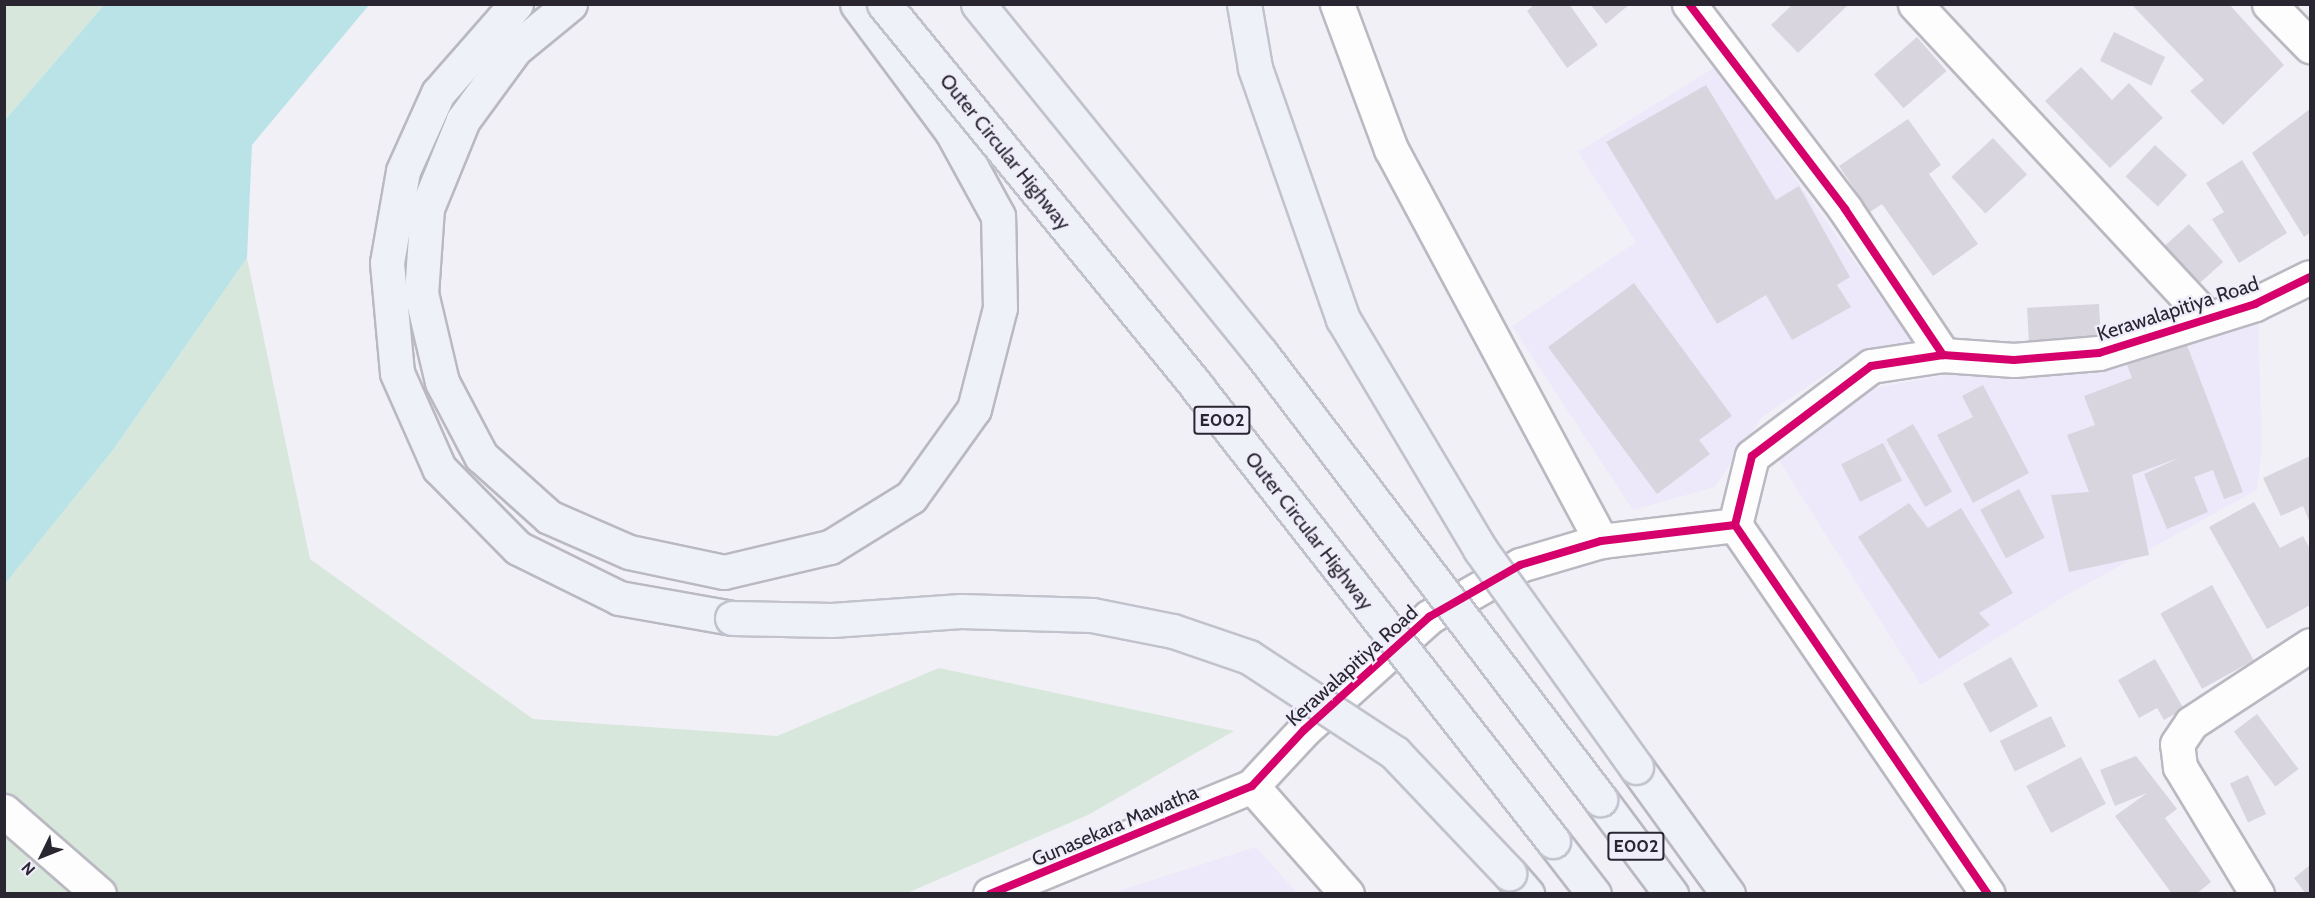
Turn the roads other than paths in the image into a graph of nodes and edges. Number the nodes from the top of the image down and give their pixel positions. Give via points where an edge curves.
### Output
1 (516, 4) edge
2 (570, 4) edge
3 (857, 4) edge
4 (884, 4) edge
5 (978, 4) edge
6 (1244, 4) edge
7 (1337, 4) edge
8 (1689, 4) edge
9 (1915, 4) edge
10 (2269, 4) edge
11 (2310, 46) edge
12 (2310, 277) edge
13 (2207, 318) junction
14 (1943, 355) junction
15 (1735, 525) junction
16 (1600, 541) junction
17 (2310, 645) edge
18 (1252, 786) junction
19 (9, 815) edge
20 (1518, 883) edge
21 (1046, 885) edge
22 (99, 894) edge
23 (990, 894) edge
24 (1347, 894) edge
25 (1594, 894) edge
26 (1671, 894) edge
27 (1728, 894) edge
28 (1988, 894) edge
29 (2257, 894) edge

1 - 20 highway, bridge via 438,93 403,171 387,263 397,373 439,468 518,548 619,598 732,618 832,620 961,611 1092,615 1173,631 1249,657 1395,753
2 - 3 highway via 515,49 463,120 427,208 421,293 442,382 480,456 549,517 629,552 724,572 831,547 911,497 974,409 1000,308 998,216 952,132
4 - 25 highway, Outer Circular Highway / E002, bridge via 1197,387
5 - 26 highway, E002, bridge via 1260,352
6 - 27 highway, bridge via 1255,68 1343,319 1480,549
7 - 16 street via 1391,149
8 - 14 street via 1845,209
9 - 13 street
10 - 11 street
12 - 13 street, Kerawalapitiya Road via 2255,304
13 - 14 street, Kerawalapitiya Road via 2099,353 2014,360
14 - 15 street, Kerawalapitiya Road via 1871,366 1780,433 1752,456
15 - 16 street, Kerawalapitiya Road
15 - 28 street
16 - 18 street, Kerawalapitiya Road via 1520,565 1430,617 1304,730
17 - 29 street via 2191,723 2176,744 2180,767
18 - 21 street, Gunasekara Mawatha
18 - 24 street
19 - 22 street
21 - 23 street, Gunasekara Mawatha

